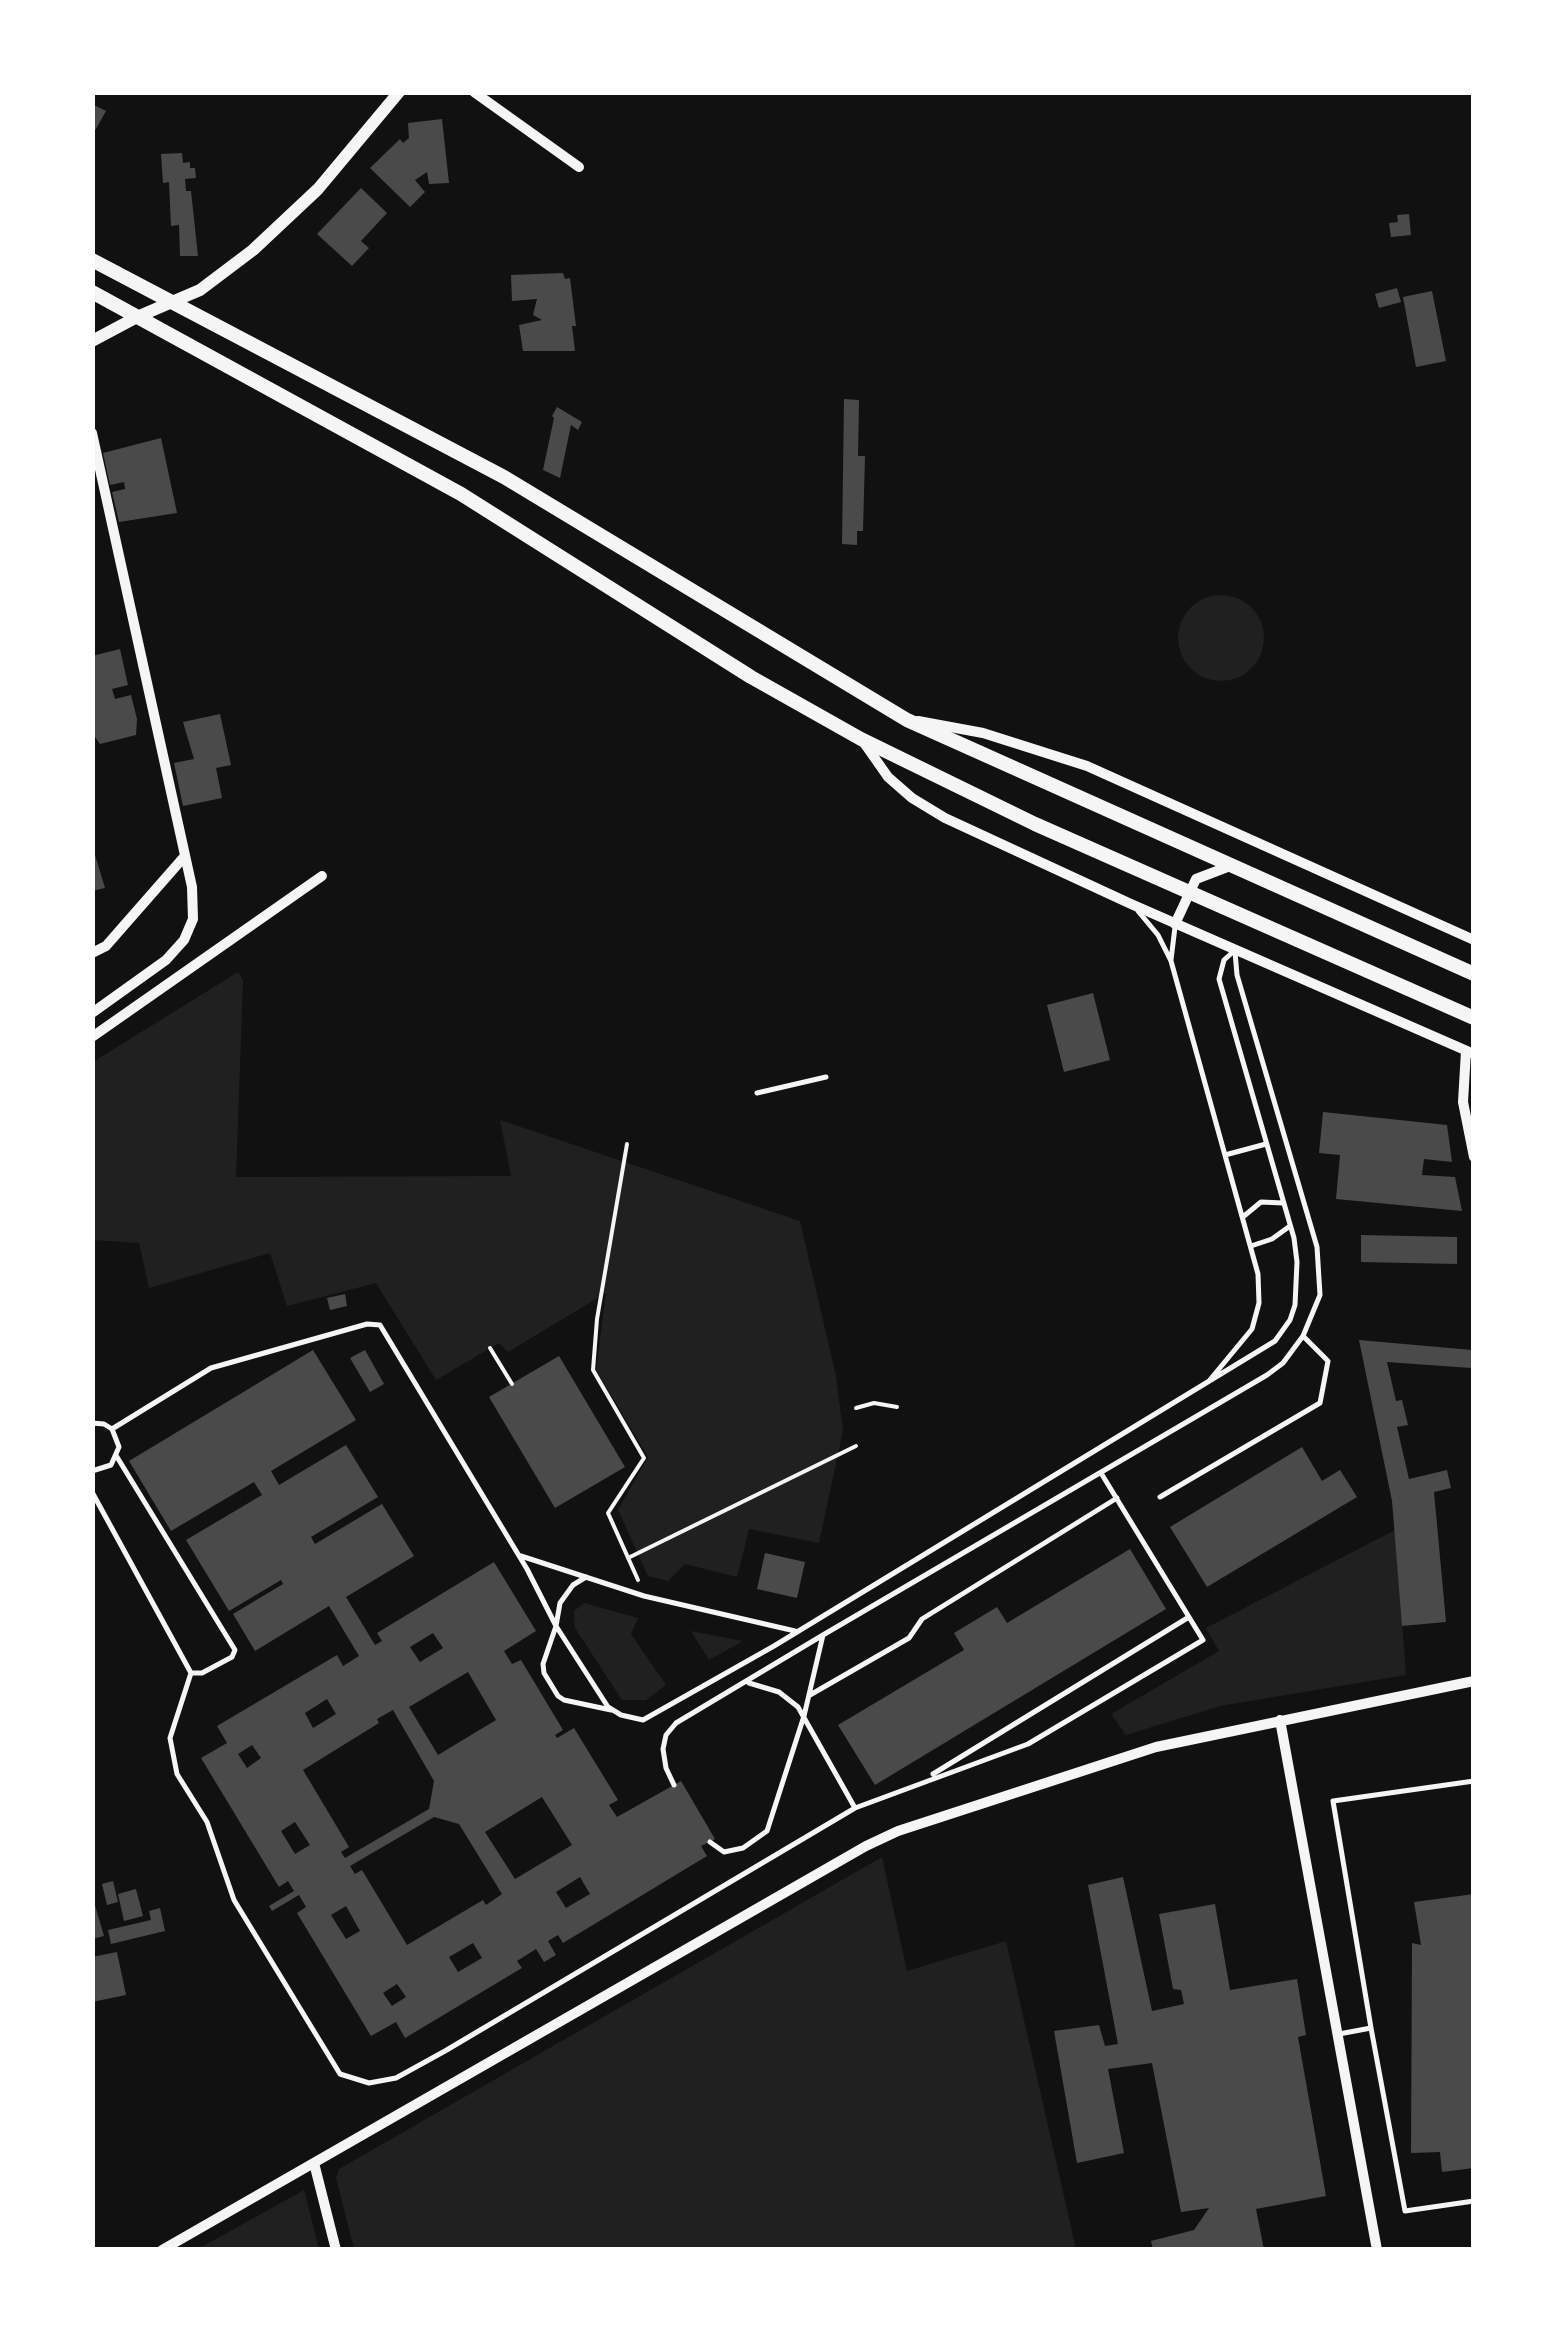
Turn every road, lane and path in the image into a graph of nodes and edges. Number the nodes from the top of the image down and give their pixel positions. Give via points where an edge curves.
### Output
1 (399, 92) edge
2 (474, 92) edge
3 (579, 167) dead end
4 (92, 260) edge
5 (92, 292) edge
6 (172, 301) junction
7 (137, 316) junction
8 (92, 341) edge
9 (92, 433) edge
10 (907, 720) junction
11 (862, 740) junction
12 (184, 857) junction
13 (1231, 866) junction
14 (322, 876) dead end
15 (1188, 893) junction
16 (1132, 904) junction
17 (1175, 924) junction
18 (1474, 940) edge
19 (1236, 949) junction
20 (92, 952) edge
21 (1170, 961) junction
22 (1474, 974) edge
23 (92, 1012) edge
24 (1474, 1018) edge
25 (92, 1037) edge
26 (1470, 1052) edge
27 (826, 1077) dead end
28 (757, 1093) dead end
29 (627, 1144) dead end
30 (1267, 1144) junction
31 (1225, 1154) junction
32 (1474, 1157) edge
33 (1283, 1203) junction
34 (1244, 1216) junction
35 (1290, 1226) junction
36 (1251, 1246) junction
37 (1303, 1336) junction
38 (490, 1348) dead end
39 (512, 1384) dead end
40 (1204, 1387) junction
41 (896, 1406) dead end
42 (856, 1408) dead end
43 (92, 1423) edge
44 (112, 1429) junction
45 (856, 1446) dead end
46 (117, 1457) junction
47 (92, 1470) edge
48 (1101, 1474) junction
49 (92, 1492) edge
50 (1160, 1497) dead end
51 (1117, 1498) junction
52 (518, 1555) junction
53 (628, 1558) junction
54 (586, 1578) junction
55 (644, 1596) junction
56 (1189, 1617) junction
57 (556, 1626) junction
58 (795, 1631) junction
59 (823, 1636) junction
60 (191, 1673) junction
61 (746, 1682) junction
62 (1474, 1682) edge
63 (808, 1696) junction
64 (614, 1710) junction
65 (804, 1716) junction
66 (1280, 1720) junction
67 (922, 1781) junction
68 (1474, 1781) edge
69 (674, 1785) dead end
70 (856, 1808) junction
71 (710, 1842) dead end
72 (1371, 2028) junction
73 (1336, 2034) junction
74 (314, 2163) junction
75 (1474, 2202) edge
76 (162, 2250) edge
77 (336, 2250) edge
78 (1377, 2250) edge

1 - 6 street via 272,234 211,283
2 - 3 street
4 - 6 main road
5 - 7 main road
6 - 7 street
6 - 10 main road via 534,493
7 - 8 street
7 - 11 main road via 462,494
9 - 12 street
10 - 13 main road
10 - 18 street via 966,729 1087,766
11 - 15 main road
11 - 16 street via 888,777 944,818
12 - 20 street via 106,946
12 - 23 street via 193,919 184,940
13 - 15 street via 1199,877
13 - 22 main road
14 - 25 street
15 - 17 street
15 - 24 main road
16 - 17 street
16 - 21 lane
17 - 19 street
17 - 21 lane
19 - 26 street
19 - 30 lane via 1224,960 1219,979
19 - 37 lane via 1237,975 1320,1262 1320,1295
21 - 31 lane
26 - 32 street via 1462,1102
27 - 28 lane
29 - 53 path via 593,1370 644,1458 608,1512
30 - 31 lane
30 - 33 lane
31 - 34 lane
33 - 34 lane via 1261,1202
33 - 35 lane
34 - 36 lane
35 - 36 lane
35 - 40 lane via 1298,1275 1290,1320 1275,1342
36 - 40 lane via 1259,1303 1252,1329
37 - 48 lane via 1267,1375
37 - 50 lane via 1328,1360 1320,1404
38 - 39 path
40 - 58 lane
41 - 42 path
43 - 44 lane
44 - 46 lane
44 - 52 lane via 211,1368 376,1324
45 - 53 path
46 - 47 lane
46 - 60 lane via 234,1650 232,1658
48 - 51 lane
48 - 59 lane
49 - 60 lane
51 - 56 lane
51 - 63 lane via 922,1619 909,1638
52 - 54 lane
52 - 57 lane
53 - 55 path
54 - 55 lane
54 - 57 lane via 564,1595
55 - 58 lane
56 - 67 lane
56 - 67 lane via 1203,1640 1028,1744
57 - 64 lane
57 - 64 lane via 543,1664 558,1696
58 - 64 lane via 643,1720
59 - 61 lane
59 - 63 lane
60 - 70 lane via 170,1738 177,1774 206,1822 234,1900 316,2037 340,2074 369,2083 396,2078
61 - 65 lane via 779,1692
61 - 69 lane via 666,1735 666,1768
62 - 66 street
63 - 65 lane
65 - 70 lane
65 - 71 lane via 768,1831 744,1848 724,1852
66 - 73 street
66 - 74 street via 1156,1748 898,1830
67 - 70 lane
68 - 72 lane via 1333,1801
72 - 73 lane
72 - 75 lane via 1405,2211
73 - 78 street
74 - 76 street
74 - 77 street

